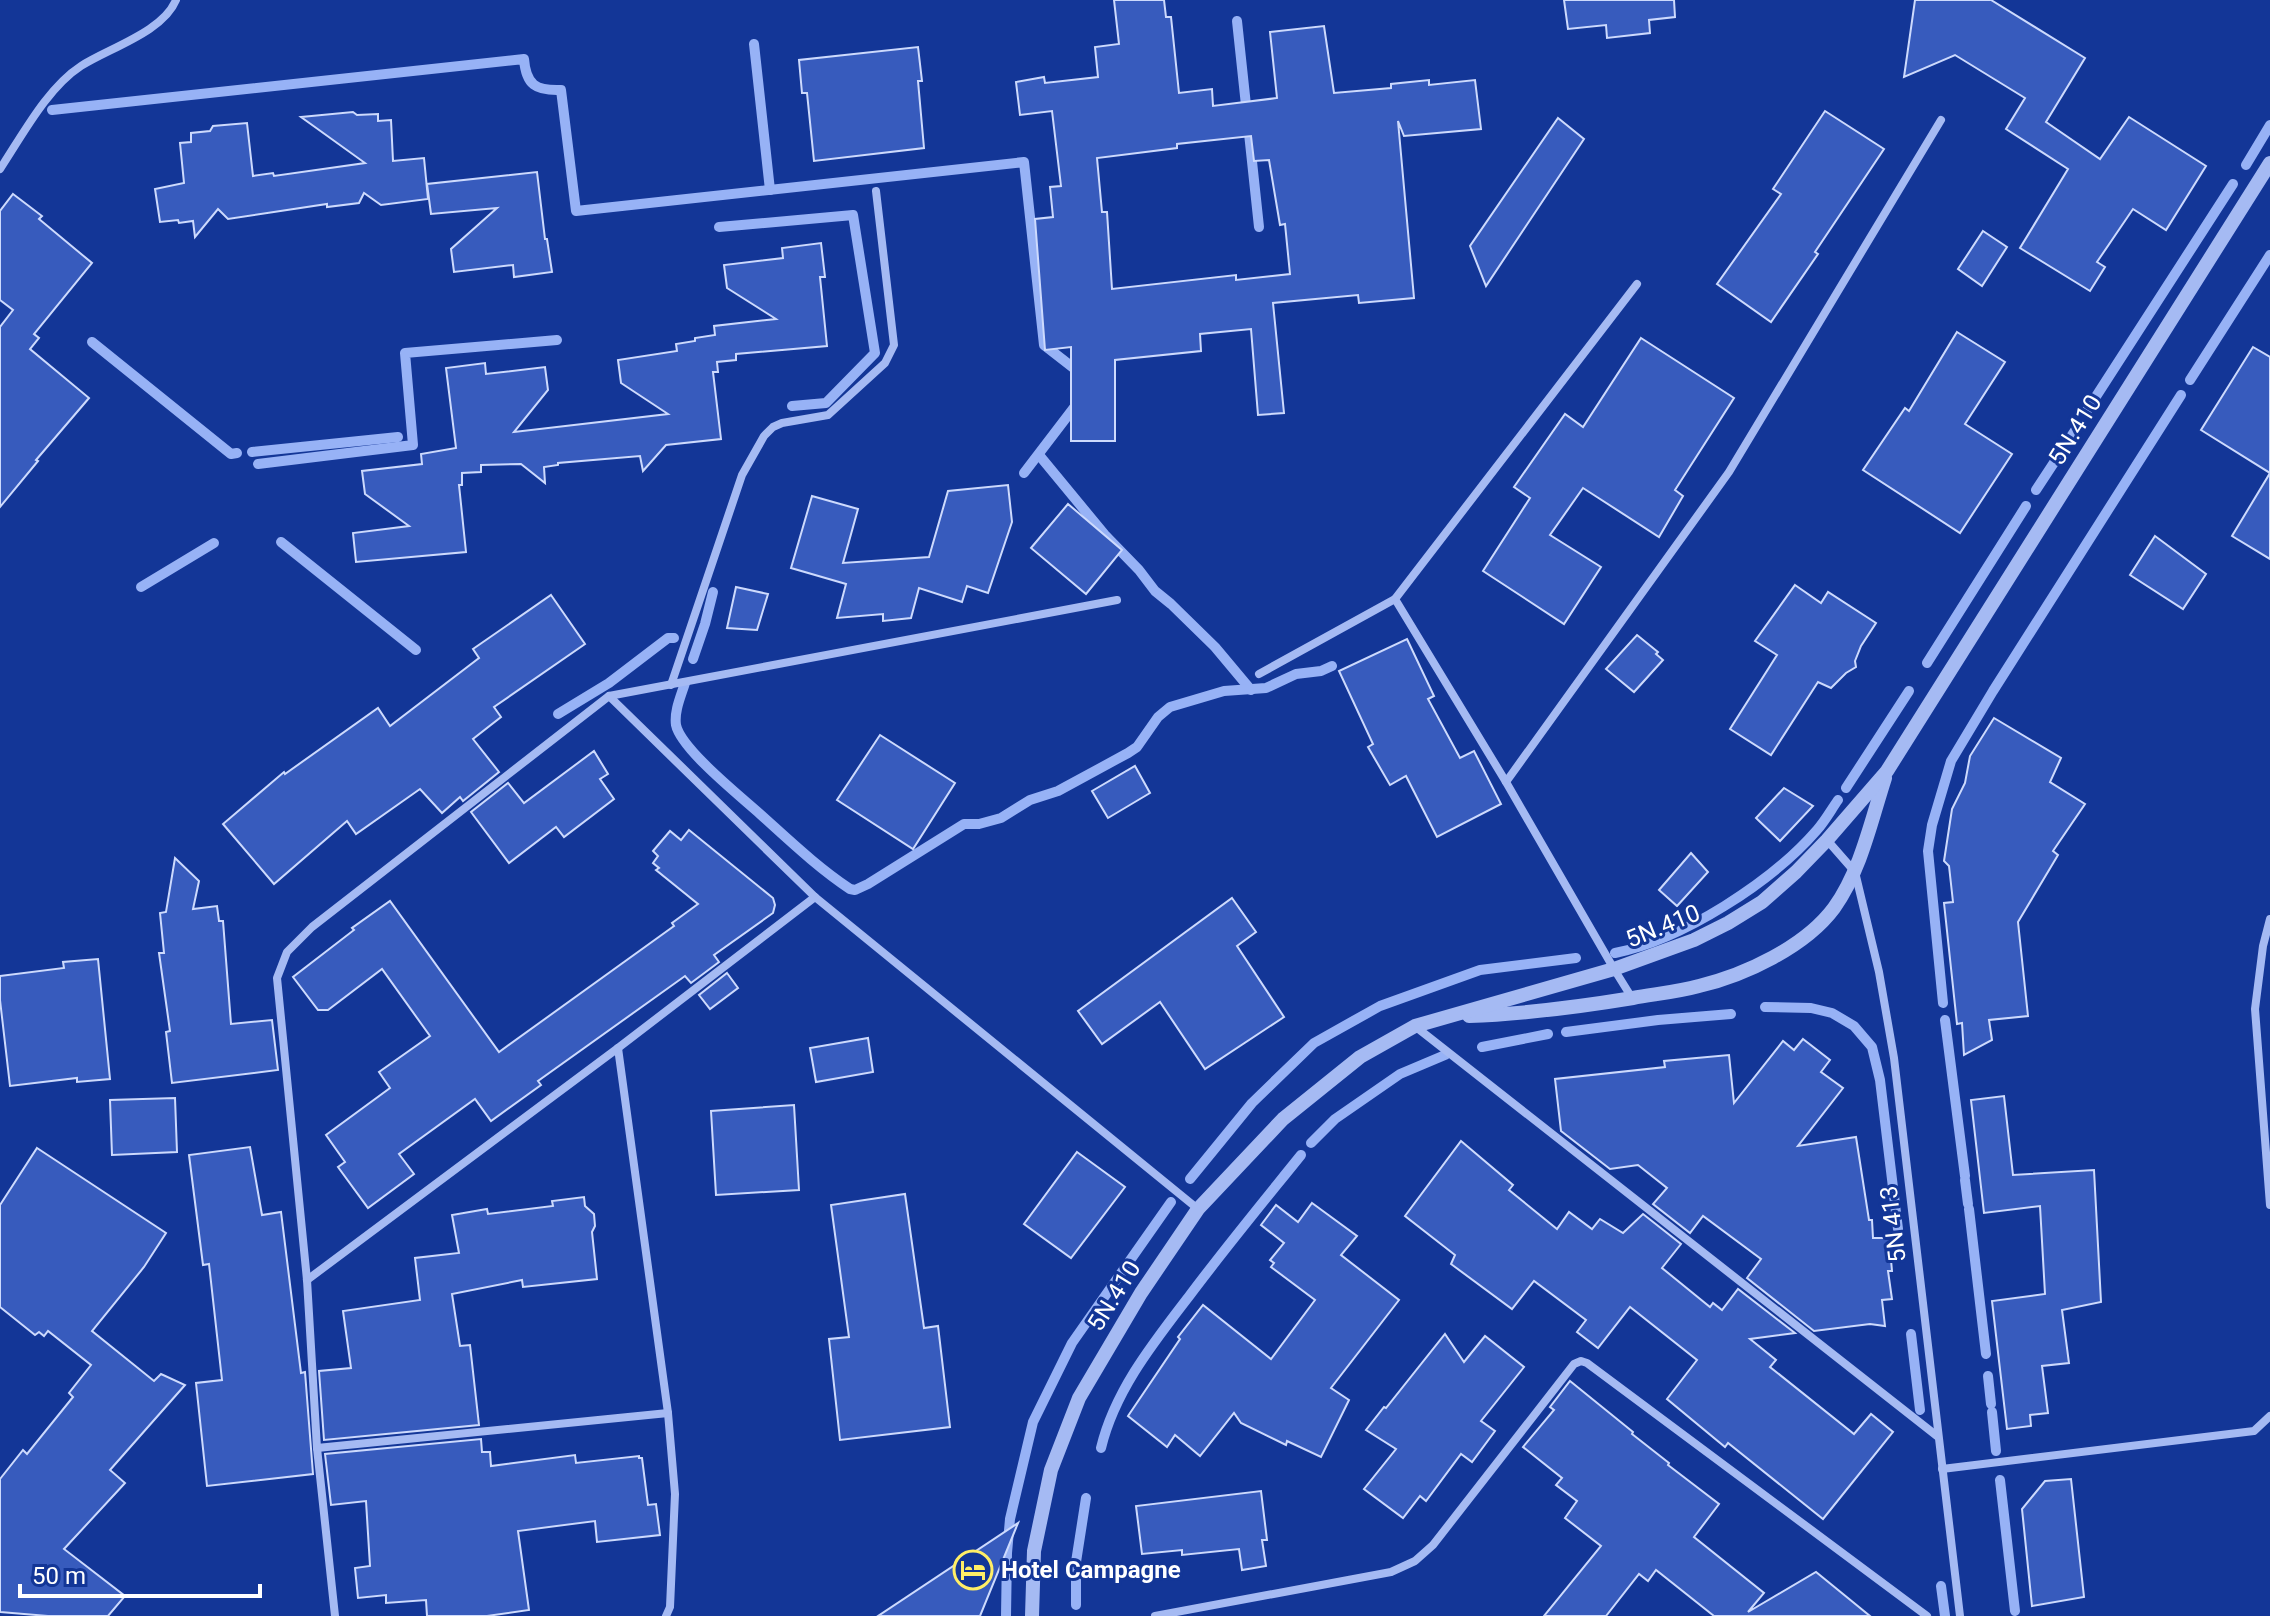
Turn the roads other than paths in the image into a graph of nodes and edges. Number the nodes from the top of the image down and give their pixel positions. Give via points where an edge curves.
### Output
1 (176, 0) edge
2 (1941, 120) dead end
3 (2270, 163) edge
4 (0, 169) edge
5 (876, 191) dead end
6 (1637, 284) dead end
7 (1395, 599) junction
8 (1117, 600) dead end
9 (1259, 674) dead end
10 (671, 685) junction
11 (609, 696) junction
12 (1887, 771) junction
13 (1506, 782) junction
14 (1827, 840) junction
15 (1855, 872) junction
16 (815, 897) junction
17 (2270, 919) edge
18 (1614, 969) junction
19 (1632, 998) junction
20 (1445, 1016) junction
21 (1415, 1026) junction
22 (618, 1048) junction
23 (2270, 1205) edge
24 (1198, 1209) junction
25 (307, 1280) junction
26 (668, 1413) junction
27 (2270, 1416) edge
28 (1937, 1436) junction
29 (317, 1448) junction
30 (1942, 1469) junction
31 (335, 1616) edge
32 (666, 1616) edge
33 (1032, 1616) edge
34 (1155, 1616) edge
35 (1927, 1616) edge
36 (1960, 1616) edge

1 - 4 street via 158,24 79,67 59,85
2 - 13 street via 1729,472
3 - 12 street, 5N.410
5 - 10 street via 894,345 890,355 828,415 782,423 764,436 742,475
6 - 7 street
7 - 9 street
7 - 13 street
8 - 10 street
10 - 11 street
11 - 16 street
11 - 25 street via 312,927 287,952 277,978
12 - 14 street, 5N.410
12 - 15 street
13 - 18 street
14 - 15 street, 5N 413
14 - 18 street, 5N.410 via 1762,902 1728,923
15 - 19 street via 1833,909 1801,940 1757,966 1698,986
15 - 28 street, 5N 413 via 1894,1058
16 - 22 street
16 - 24 street
17 - 23 street via 2255,1009
18 - 19 street
18 - 20 street, 5N.410
19 - 20 street via 1524,1014
20 - 21 street, 5N.410
21 - 24 street, 5N.410 via 1360,1057 1283,1119
21 - 28 street
22 - 25 street
22 - 26 street
24 - 33 street, 5N.410 via 1079,1398 1051,1470 1034,1551
25 - 29 street
26 - 29 street
26 - 32 street via 675,1494
27 - 30 street via 2254,1431
28 - 30 street, 5N 413
29 - 31 street
30 - 36 street, 5N 413
34 - 35 street via 1391,1572 1415,1561 1581,1361

